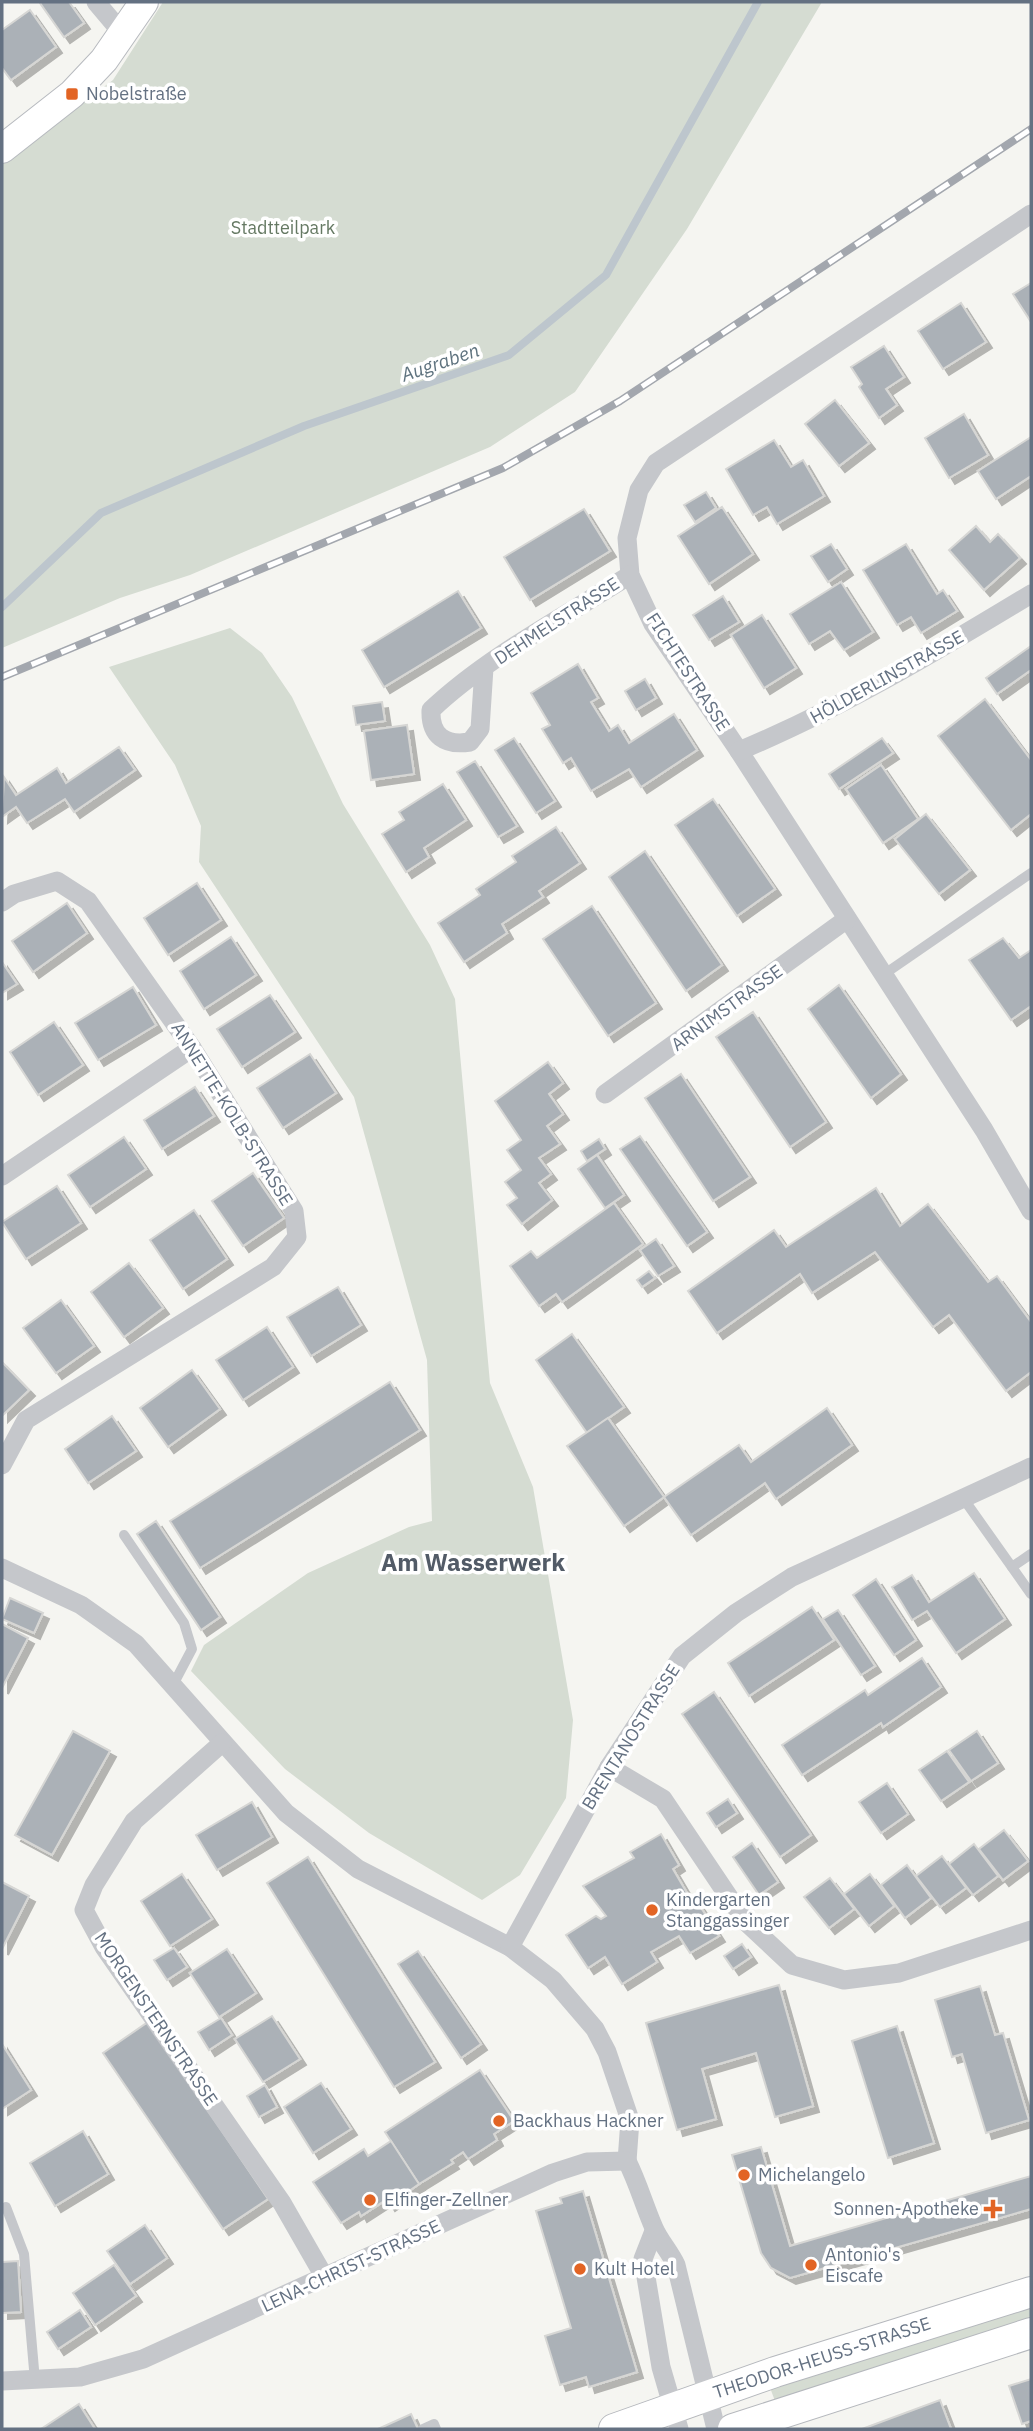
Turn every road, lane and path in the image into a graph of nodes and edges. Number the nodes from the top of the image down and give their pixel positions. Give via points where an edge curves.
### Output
1 (96, 2) edge
2 (144, 2) edge
3 (123, 34) junction
4 (2, 149) edge
5 (1031, 214) edge
6 (630, 575) junction
7 (1031, 594) edge
8 (484, 668) dead end
9 (739, 751) junction
10 (1031, 873) edge
11 (2, 902) edge
12 (847, 919) junction
13 (883, 975) junction
14 (192, 1048) junction
15 (605, 1094) dead end
16 (2, 1176) edge
17 (1031, 1211) edge
18 (2, 1465) edge
19 (1031, 1467) edge
20 (963, 1498) junction
21 (124, 1535) dead end
22 (1031, 1554) edge
23 (1012, 1567) junction
24 (2, 1568) edge
25 (1031, 1594) edge
26 (173, 1685) junction
27 (222, 1743) junction
28 (609, 1767) junction
29 (1031, 1930) edge
30 (510, 1947) junction
31 (626, 2161) junction
32 (6, 2207) dead end
33 (654, 2231) junction
34 (325, 2278) junction
35 (1031, 2292) edge
36 (1031, 2333) edge
37 (2, 2381) edge
38 (35, 2382) junction
39 (708, 2395) junction
40 (676, 2418) edge
41 (423, 2429) edge
42 (436, 2429) edge
43 (614, 2429) edge
44 (716, 2429) edge
45 (733, 2429) edge

1 - 3 street
2 - 3 street
3 - 4 street via 72,94
5 - 6 street, FICHTESTRASSE via 656,463 639,490 627,538
6 - 8 street, DEHMELSTRASSE
6 - 9 street, FICHTESTRASSE via 653,624
7 - 9 street, HÖLDERLINSTRASSE via 817,716
9 - 12 street, FICHTESTRASSE
10 - 13 lane
11 - 14 street, ANNETTE-KOLB-STRASSE via 57,881 88,901
12 - 13 street, FICHTESTRASSE
12 - 15 street, ARNIMSTRASSE
13 - 17 street, FICHTESTRASSE
14 - 16 street
14 - 18 street, ANNETTE-KOLB-STRASSE via 293,1212 297,1237 273,1267 26,1420
19 - 20 street, BRENTANOSTRASSE
20 - 23 lane
20 - 28 street, BRENTANOSTRASSE via 792,1577 736,1613 682,1656
21 - 26 lane via 184,1623 192,1649
22 - 23 lane
23 - 25 lane
24 - 26 street via 81,1605 136,1644
26 - 27 street
27 - 30 street via 285,1813 358,1869
27 - 34 street, MORGENSTERNSTRASSE via 134,1821 94,1885 84,1910 104,1947 282,2203
28 - 29 street via 663,1799 746,1922 792,1965 844,1980 899,1972
28 - 30 street, BRENTANOSTRASSE
30 - 31 street via 553,1980 595,2029 630,2120
31 - 33 street via 643,2194
31 - 34 street, LENA-CHRIST-STRASSE via 587,2162 553,2173
32 - 38 lane via 24,2254
33 - 39 street via 676,2266
33 - 40 street via 643,2259 661,2367
34 - 38 street, LENA-CHRIST-STRASSE via 143,2359 80,2377
35 - 39 main road, THEODOR-HEUSS-STRASSE
36 - 45 main road
37 - 38 street, LENA-CHRIST-STRASSE
39 - 40 main road, THEODOR-HEUSS-STRASSE
39 - 44 street
40 - 43 main road, THEODOR-HEUSS-STRASSE
41 - 42 lane via 434,2424

